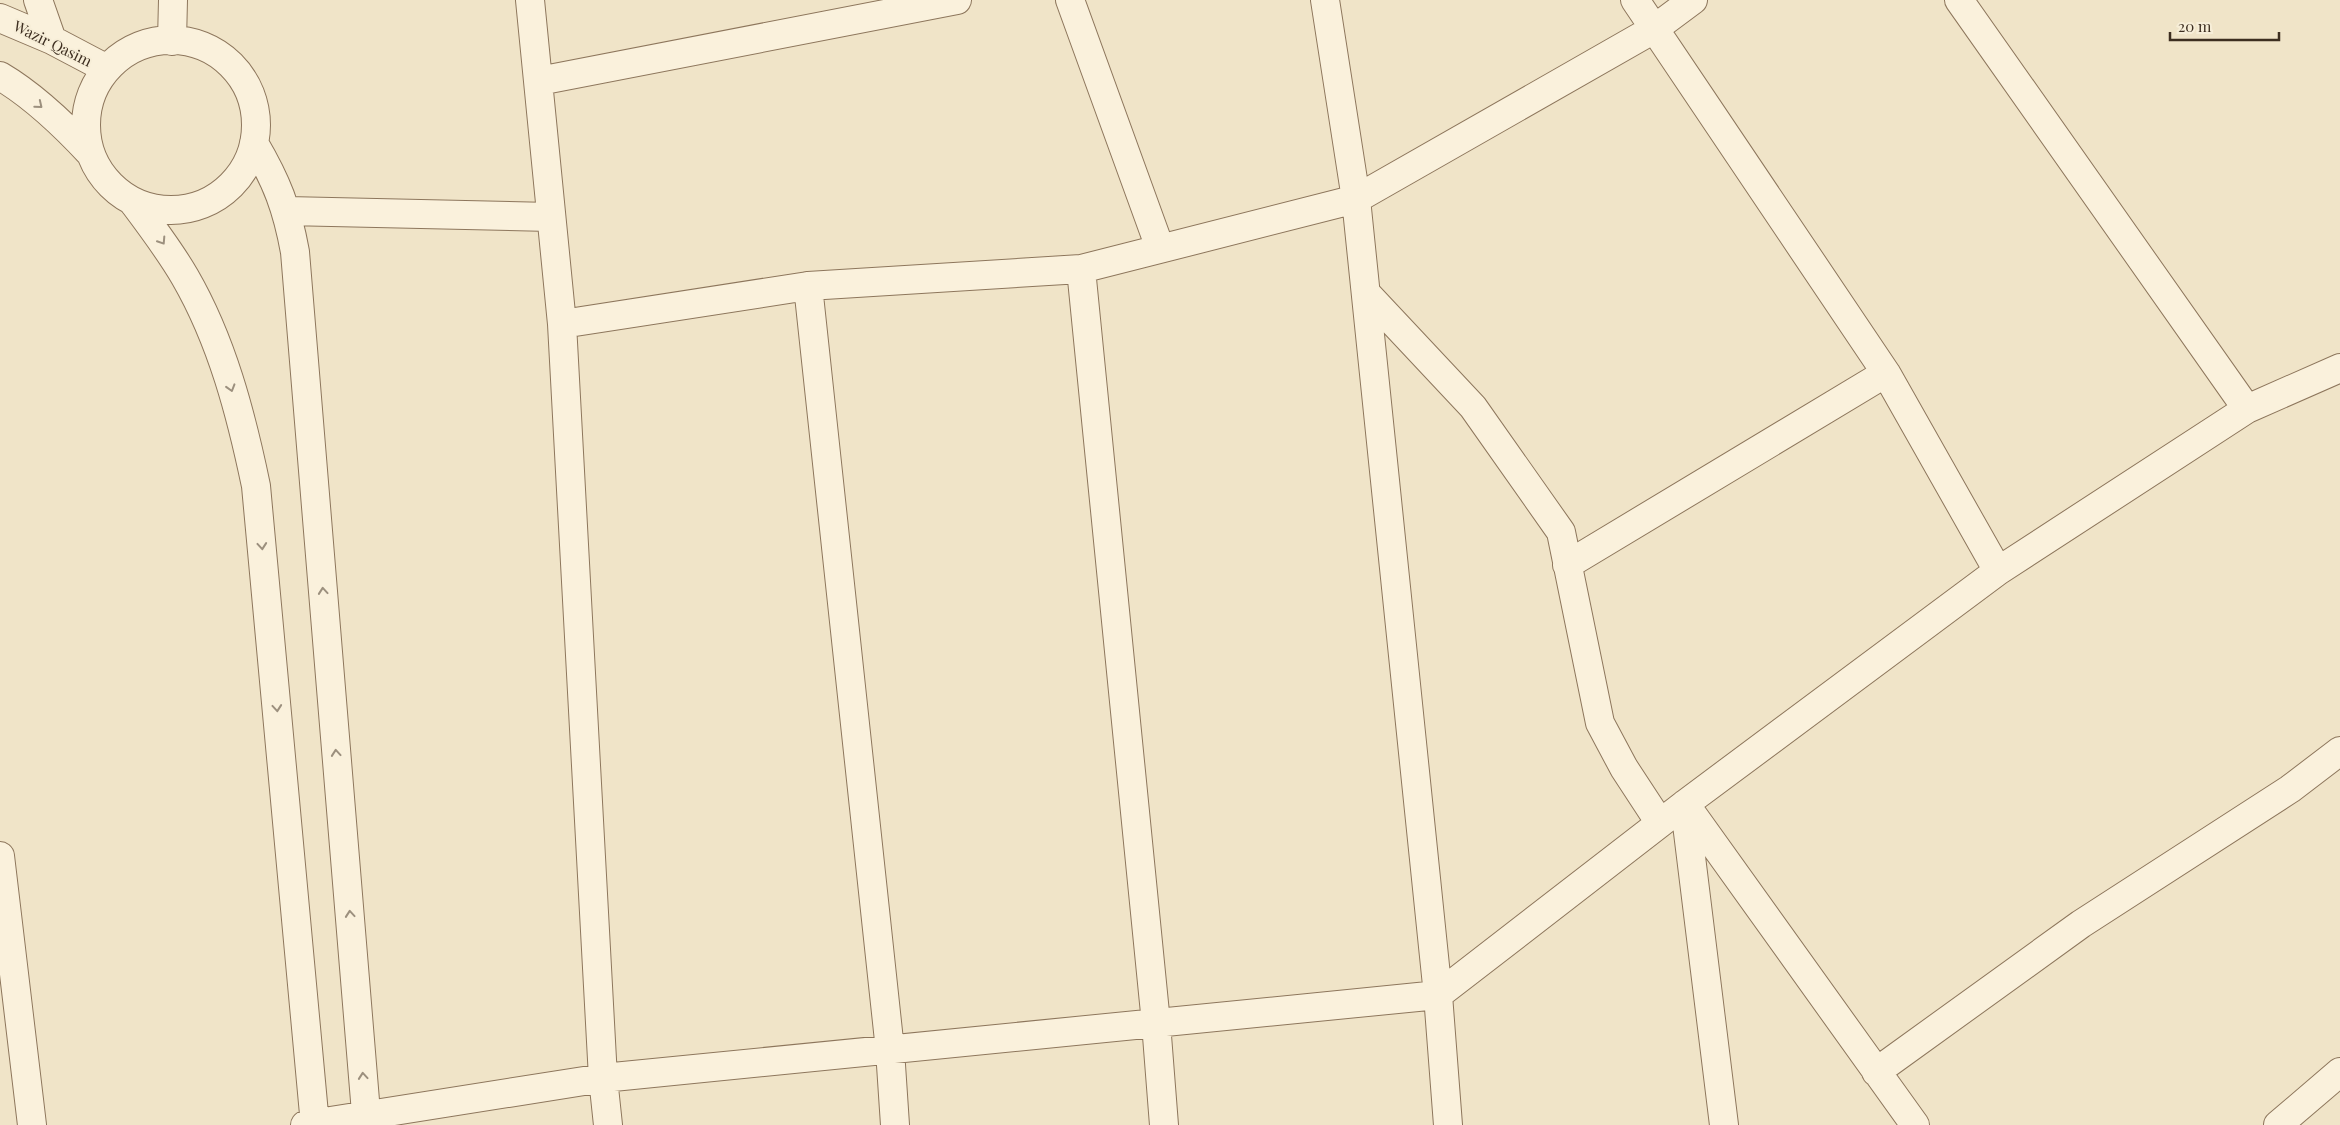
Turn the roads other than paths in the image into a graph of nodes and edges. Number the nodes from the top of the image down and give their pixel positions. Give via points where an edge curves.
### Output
1 (38, 0) edge
2 (173, 0) edge
3 (530, 0) edge
4 (957, 0) edge
5 (1070, 0) edge
6 (1325, 0) edge
7 (1635, 0) edge
8 (1693, 0) edge
9 (1959, 0) edge
10 (0, 18) edge
11 (1654, 29) junction
12 (52, 40) junction
13 (172, 41) junction
14 (106, 69) junction
15 (0, 76) edge
16 (539, 81) junction
17 (254, 143) junction
18 (90, 153) junction
19 (1356, 199) junction
20 (133, 202) junction
21 (287, 211) junction
22 (551, 217) junction
23 (1160, 248) junction
24 (1082, 269) junction
25 (808, 286) junction
26 (1366, 294) junction
27 (562, 324) junction
28 (2340, 368) edge
29 (1886, 373) junction
30 (2247, 409) junction
31 (1567, 566) junction
32 (1998, 571) junction
33 (2340, 751) edge
34 (1684, 804) junction
35 (1660, 823) junction
36 (0, 856) edge
37 (1438, 995) junction
38 (1156, 1024) junction
39 (890, 1050) junction
40 (1876, 1072) junction
41 (2340, 1072) edge
42 (603, 1078) junction
43 (367, 1120) edge
44 (32, 1125) edge
45 (311, 1125) edge
46 (608, 1125) edge
47 (895, 1125) edge
48 (1164, 1125) edge
49 (1448, 1125) edge
50 (1724, 1125) edge
51 (1915, 1125) edge
52 (2278, 1125) edge

1 - 12 street
2 - 13 street
3 - 16 street
4 - 16 street
5 - 23 street
6 - 19 street
7 - 11 street
8 - 11 street
9 - 30 street
10 - 12 street, Wazir Qasim
11 - 19 street
11 - 29 street
12 - 14 street, Wazir Qasim
13 - 14 street via 144,44 123,54
13 - 17 street via 209,49 228,62 242,79 252,99 256,121
14 - 18 street via 94,87 87,108 86,131
15 -> 18 street via 37,102
16 - 22 street
17 - 20 street via 247,164 234,182 218,196 198,206 177,210 154,209
17 - 21 street via 273,175
18 - 20 street via 115,190
19 - 23 street
19 - 26 street
20 -> 45 street via 185,278 208,324 244,431 256,486
21 - 22 street
43 -> 21 street via 295,252
22 - 27 street
23 - 24 street
24 - 25 street
24 - 38 street
25 - 27 street
25 - 39 street
26 - 31 street via 1473,407 1560,532
26 - 37 street
27 - 42 street
28 - 30 street
29 - 31 street
29 - 32 street
30 - 32 street
31 - 35 street via 1600,723 1624,768
32 - 34 street
33 - 40 street via 2290,788 2081,924
34 - 35 street
34 - 40 street
34 - 50 street
35 - 37 street
36 - 44 street
37 - 38 street
37 - 49 street
38 - 39 street
38 - 48 street
39 - 42 street
39 - 47 street
40 - 51 street
41 - 52 street
42 - 43 street
42 - 46 street
43 - 45 street

